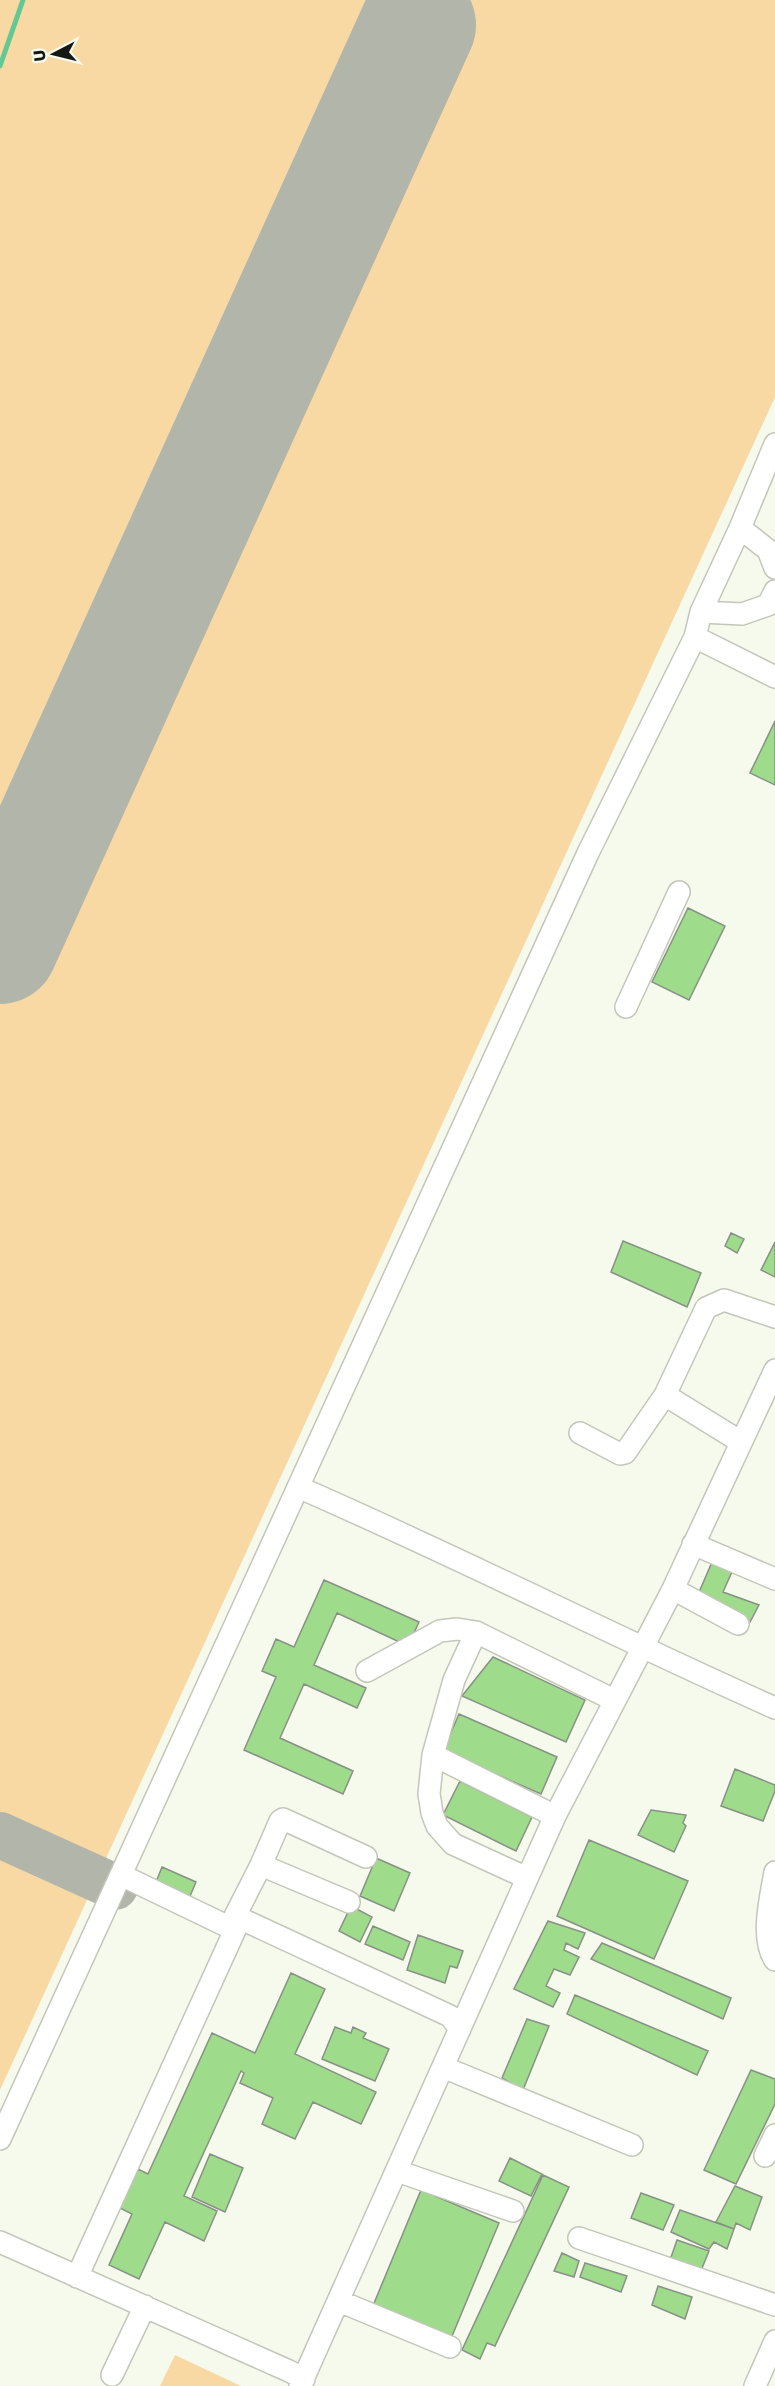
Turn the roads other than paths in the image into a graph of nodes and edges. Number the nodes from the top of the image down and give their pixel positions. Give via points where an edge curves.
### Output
1 (775, 444) edge
2 (740, 528) junction
3 (775, 568) edge
4 (775, 591) edge
5 (700, 612) junction
6 (695, 637) junction
7 (775, 677) edge
8 (679, 892) dead end
9 (626, 1007) dead end
10 (775, 1317) edge
11 (775, 1370) edge
12 (665, 1395) junction
13 (580, 1433) dead end
14 (741, 1442) junction
15 (298, 1487) junction
16 (693, 1544) junction
17 (775, 1579) edge
18 (673, 1589) junction
19 (738, 1624) dead end
20 (476, 1632) junction
21 (642, 1649) junction
22 (367, 1671) dead end
23 (615, 1700) junction
24 (775, 1708) edge
25 (433, 1755) junction
26 (555, 1816) junction
27 (366, 1857) dead end
28 (261, 1865) junction
29 (775, 1872) edge
30 (527, 1878) junction
31 (118, 1881) junction
32 (349, 1902) dead end
33 (233, 1924) junction
34 (775, 1960) edge
35 (459, 2033) junction
36 (443, 2067) junction
37 (775, 2135) edge
38 (0, 2139) edge
39 (632, 2145) dead end
40 (765, 2156) dead end
41 (397, 2170) junction
42 (513, 2211) dead end
43 (579, 2238) dead end
44 (0, 2242) edge
45 (72, 2274) junction
46 (339, 2301) junction
47 (775, 2305) edge
48 (145, 2306) junction
49 (775, 2341) edge
50 (450, 2347) dead end
51 (112, 2375) dead end
52 (302, 2383) edge
53 (756, 2386) edge

1 - 2 street
2 - 3 street via 768,550
2 - 5 street
4 - 5 street via 768,605 742,614
5 - 6 street
6 - 7 street
6 - 15 street via 588,853
8 - 9 street
10 - 12 street via 724,1300 706,1308
11 - 14 street
12 - 13 street via 625,1454
12 - 14 street
14 - 16 street
15 - 21 street via 397,1530
15 - 31 street
16 - 17 street
16 - 18 street
18 - 19 street
18 - 21 street
20 - 22 street via 440,1631
20 - 23 street
20 - 25 street via 454,1680
21 - 23 street
21 - 24 street
23 - 26 street
25 - 26 street
25 - 30 street via 429,1794 437,1826 453,1844
26 - 30 street
27 - 28 street via 283,1820 278,1823
28 - 32 street
28 - 33 street
29 - 34 street via 768,1911 768,1941
30 - 35 street
31 - 33 street
31 - 38 street
31 - 45 street via 214,1931 218,1939
33 - 35 street via 447,2023
33 - 45 street
35 - 36 street
36 - 39 street
36 - 41 street
37 - 40 street
41 - 42 street
41 - 46 street
43 - 47 street
44 - 45 street
45 - 48 street
46 - 50 street
46 - 52 street
48 - 51 street
48 - 52 street
49 - 53 street

